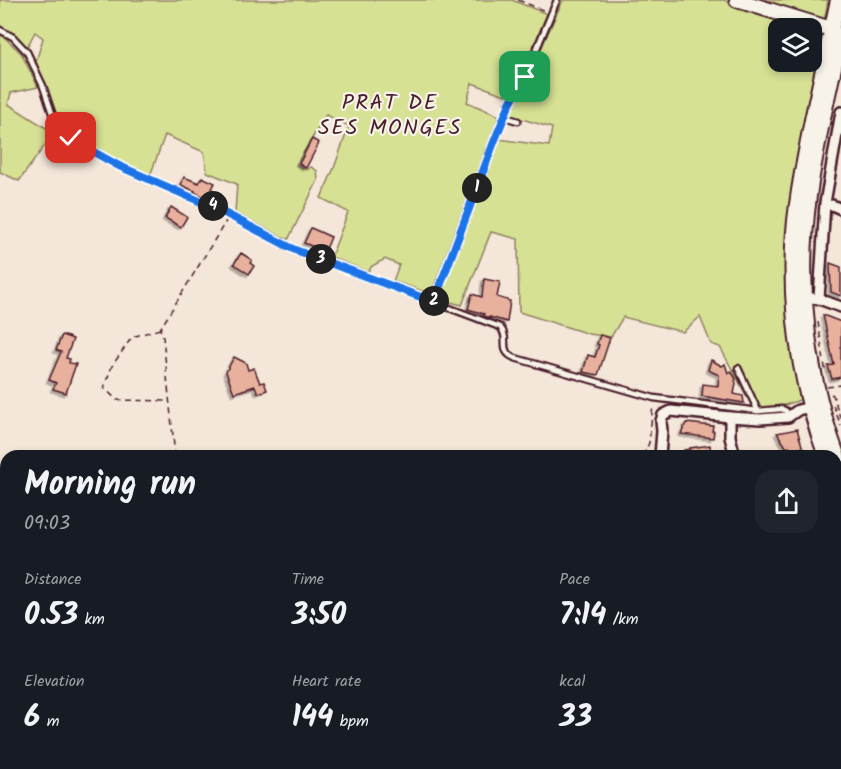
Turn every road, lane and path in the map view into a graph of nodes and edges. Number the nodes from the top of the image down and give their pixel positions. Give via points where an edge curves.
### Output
1 (518, 0) edge
2 (557, 0) edge
3 (737, 0) edge
4 (836, 6) edge
5 (551, 14) junction
6 (0, 30) edge
7 (838, 32) edge
8 (841, 112) edge
9 (505, 117) junction
10 (518, 121) dead end
11 (230, 215) junction
12 (804, 297) junction
13 (819, 299) junction
14 (434, 302) junction
15 (841, 307) edge
16 (818, 320) dead end
17 (160, 329) junction
18 (738, 368) dead end
19 (826, 376) dead end
20 (841, 385) edge
21 (823, 388) dead end
22 (829, 393) dead end
23 (654, 398) junction
24 (169, 401) junction
25 (810, 407) junction
26 (758, 411) junction
27 (730, 417) junction
28 (788, 417) junction
29 (841, 426) edge
30 (174, 450) edge
31 (646, 450) edge
32 (660, 450) edge
33 (733, 450) edge
34 (824, 450) edge
35 (835, 450) edge

1 - 5 path
2 - 5 lane
3 - 7 street
4 - 7 street
5 - 9 lane
6 - 11 lane via 14,37 27,52 56,125 71,138 119,166
7 - 12 street via 809,196
7 - 25 street via 804,162 793,245 795,322
8 - 13 street
9 - 10 lane
9 - 14 lane
11 - 14 lane via 295,250
11 - 17 path
12 - 13 street
12 - 35 street via 816,389
13 - 15 street
14 - 23 lane via 500,327 511,357
16 - 19 path
17 - 24 path
17 - 24 path via 132,337 112,366 104,388 117,400
18 - 26 lane
20 - 21 path
22 - 29 path
23 - 26 lane
23 - 31 path
24 - 30 path
25 - 28 street
25 - 34 street
26 - 28 lane via 782,409
27 - 28 street
27 - 32 street via 671,411 661,421
27 - 33 street

